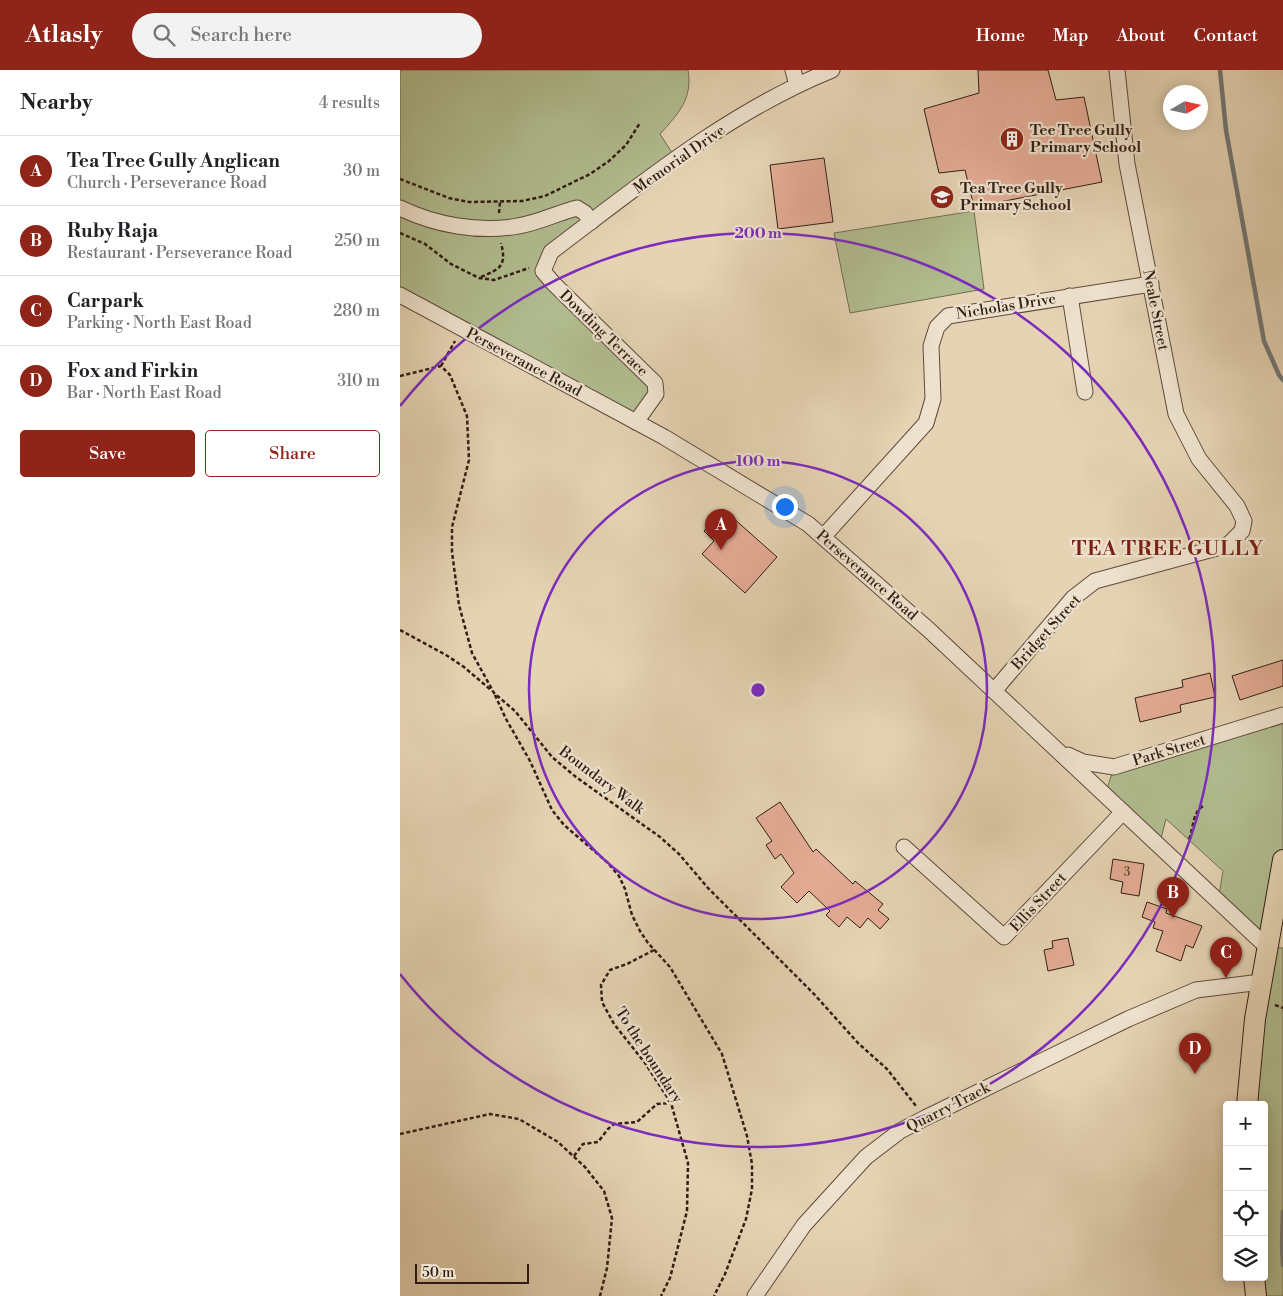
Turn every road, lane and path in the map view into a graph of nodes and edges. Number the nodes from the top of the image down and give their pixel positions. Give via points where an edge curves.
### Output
1 (793, 70) edge
2 (832, 70) edge
3 (1117, 70) edge
4 (797, 86) junction
5 (640, 123) dead end
6 (400, 179) edge
7 (500, 202) junction
8 (400, 208) edge
9 (591, 222) junction
10 (498, 227) junction
11 (400, 233) edge
12 (551, 252) junction
13 (479, 278) junction
14 (1151, 284) junction
15 (400, 295) edge
16 (1070, 296) junction
17 (462, 328) junction
18 (441, 366) junction
19 (400, 376) edge
20 (1085, 392) dead end
21 (636, 422) junction
22 (1242, 530) joint
23 (823, 537) junction
24 (400, 630) edge
25 (994, 691) junction
26 (494, 693) junction
27 (1283, 715) edge
28 (1055, 748) junction
29 (1114, 767) junction
30 (1105, 795) junction
31 (1205, 806) dead end
32 (1123, 812) junction
33 (1188, 838) dead end
34 (904, 847) dead end
35 (1283, 860) edge
36 (1275, 947) edge
37 (654, 950) junction
38 (1261, 982) junction
39 (1247, 1101) edge
40 (672, 1103) junction
41 (925, 1118) junction
42 (400, 1134) edge
43 (574, 1156) junction
44 (1254, 1281) edge
45 (600, 1296) edge
46 (661, 1296) edge
47 (714, 1296) edge
48 (755, 1296) edge
49 (1256, 1296) edge

1 - 4 street
2 - 4 street, Memorial Drive
3 - 14 street, Neale Street via 1127,164
4 - 9 street, Memorial Drive via 713,133
5 - 7 path via 626,144 590,174 545,196
6 - 7 path via 449,198
7 - 10 path
8 - 10 street via 435,222
9 - 10 street via 577,208 517,226
9 - 12 street, Memorial Drive
10 - 13 path via 503,262 498,269
11 - 13 path via 425,244 451,264
12 - 13 path via 534,266 520,272 494,280
12 - 21 street, Dowding Terrace via 543,271 655,383 656,394
14 - 16 street, Nicholas Drive
14 - 22 street, Neale Street via 1176,414 1199,459 1237,506 1244,521
15 - 17 street, Perseverance Road
16 - 20 street
16 - 23 street, Nicholas Drive via 948,316 937,326 931,346 933,399 926,422
17 - 18 path
17 - 21 street, Perseverance Road
18 - 19 path
18 - 26 path, Boundary Walk via 450,376 467,416 469,460 452,527 459,604 472,653
21 - 23 street, Perseverance Road via 808,524
22 - 25 street, Bridget Street via 1228,545 1095,581 1073,598
23 - 25 street, Perseverance Road
24 - 26 path via 464,667
25 - 28 street, Perseverance Road
26 - 37 path via 552,810 619,876 632,915
26 - 41 path, Boundary Walk via 514,711 552,757 679,854 708,888 887,1069
27 - 29 street, Park Street
28 - 29 street, Park Street via 1083,762
28 - 30 street, Perseverance Road
29 - 30 street via 1106,781
30 - 32 street, Perseverance Road
31 - 33 path via 1197,812
32 - 34 street, Ellis Street via 1004,937
32 - 36 street, Perseverance Road
35 - 36 main road
36 - 38 main road
37 - 40 path, To the boundary via 610,970 601,985 602,1002 614,1024
37 - 47 path via 670,967 722,1054 747,1136 752,1164 752,1189 746,1219
38 - 39 main road
38 - 41 street, Quarry Track via 1196,990 1128,1019
40 - 43 path via 658,1104 637,1122 614,1124 598,1142 583,1144
40 - 46 path, To the boundary via 688,1163 687,1211 670,1278
41 - 48 street, Quarry Track via 900,1131 866,1157 804,1225
42 - 43 path via 490,1114 519,1119 558,1142
43 - 45 path via 604,1191 612,1218 607,1268
44 - 49 main road

